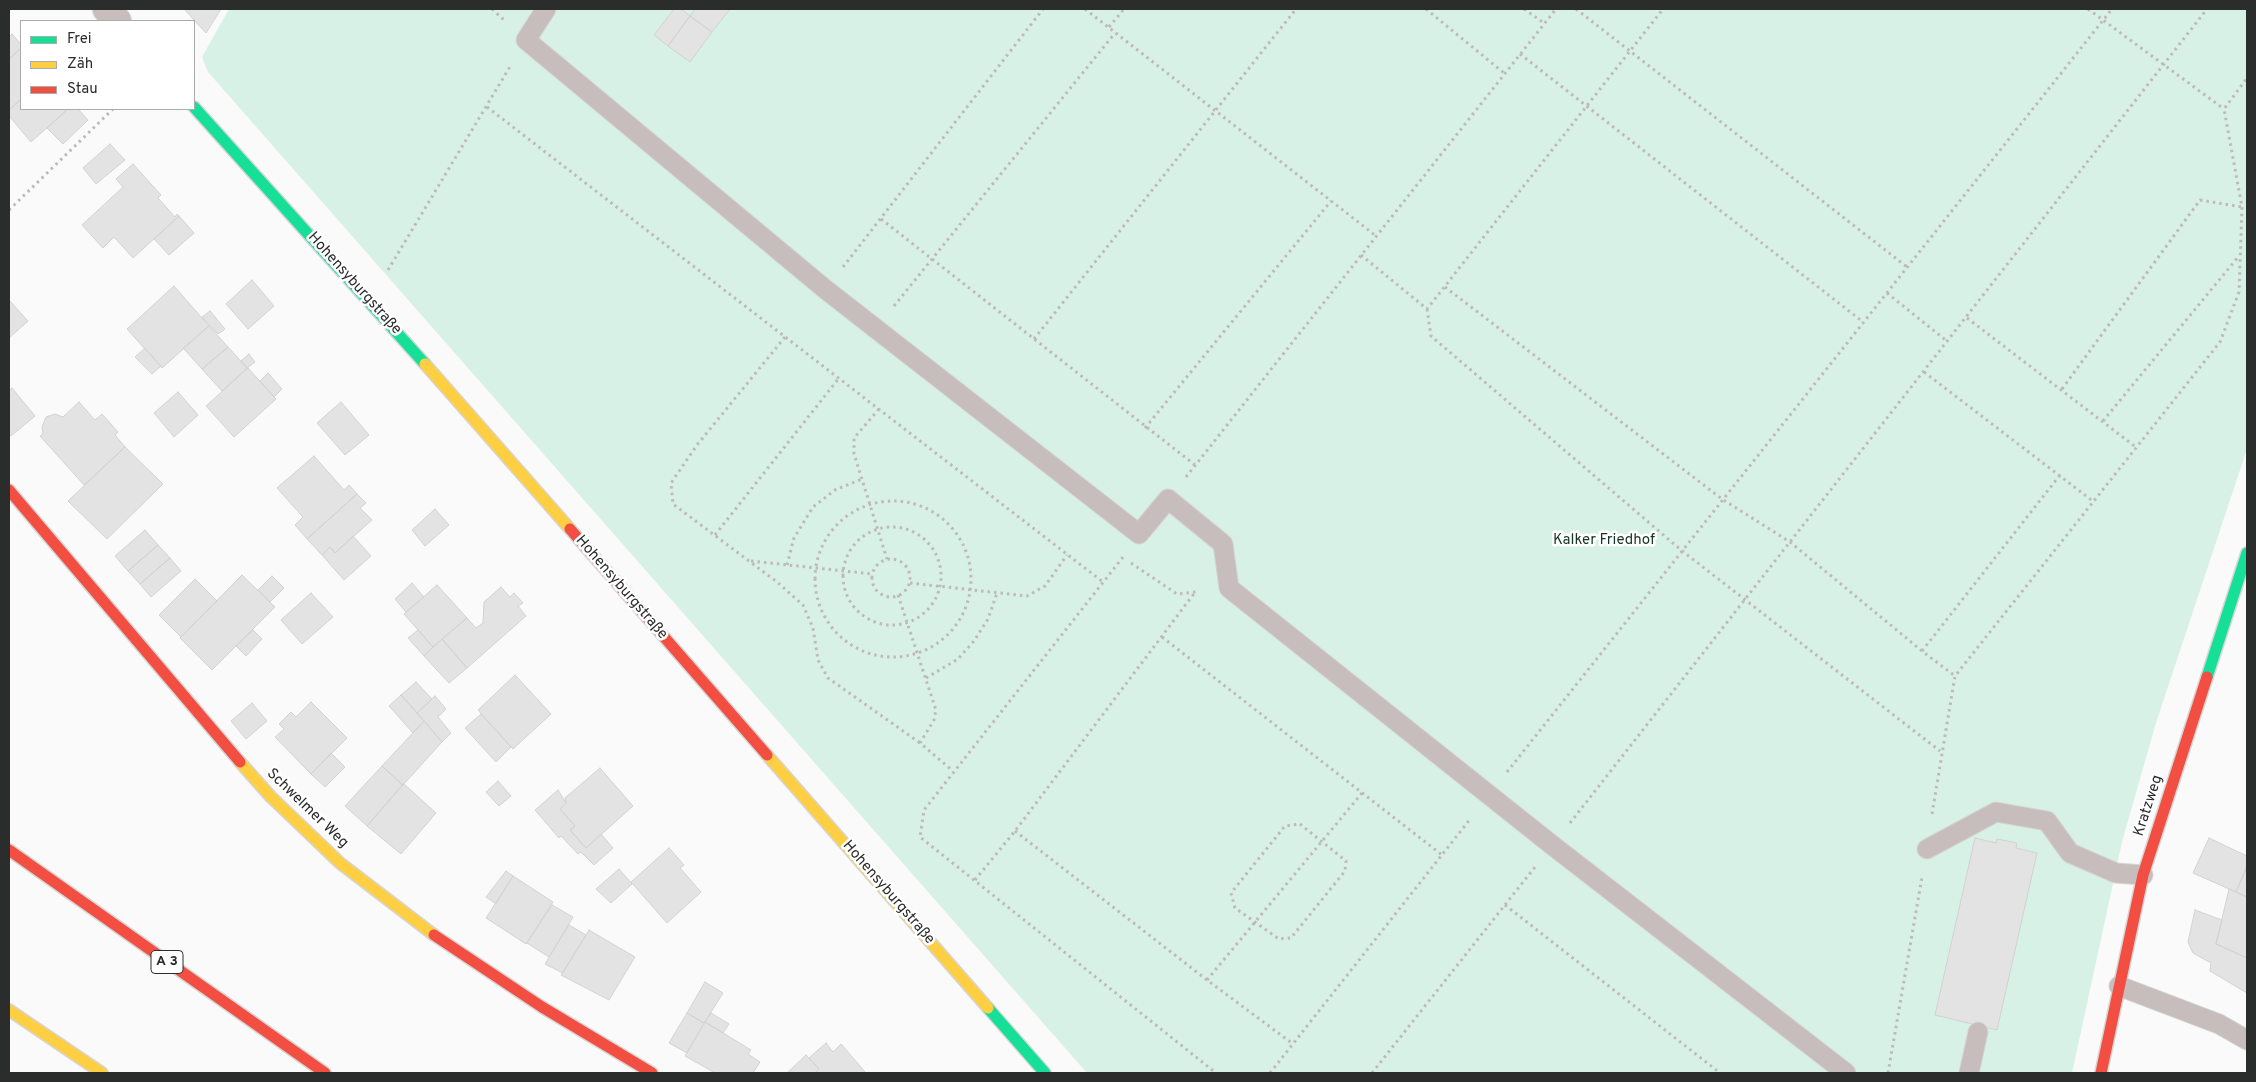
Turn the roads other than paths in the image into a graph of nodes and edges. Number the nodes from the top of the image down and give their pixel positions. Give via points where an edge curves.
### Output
1 (106, 9) edge
2 (546, 9) edge
3 (117, 20) edge
4 (195, 108) edge
5 (9, 490) edge
6 (2247, 553) edge
7 (1927, 849) road end
8 (9, 850) edge
9 (2143, 875) junction
10 (2119, 986) junction
11 (9, 1010) edge
12 (1978, 1032) dead end
13 (2247, 1040) edge
14 (2106, 1072) edge
15 (102, 1073) edge
16 (326, 1073) edge
17 (652, 1073) edge
18 (1045, 1073) edge
19 (1846, 1073) edge
20 (1969, 1073) edge

1 - 3 street
2 - 19 lane via 526,40 825,289 1139,534 1168,499 1223,544 1229,588
4 - 18 main road, Hohensyburgstraße via 370,301
5 - 17 main road, Schwelmer Weg via 210,730 270,796 340,863 444,942
6 - 9 main road, Kratzweg
7 - 9 lane via 1996,812 2047,821 2070,853 2116,873
8 - 16 main road, A 3
9 - 10 main road, Kratzweg
10 - 13 lane via 2219,1024
10 - 14 main road, Kratzweg
11 - 15 main road
12 - 20 lane

